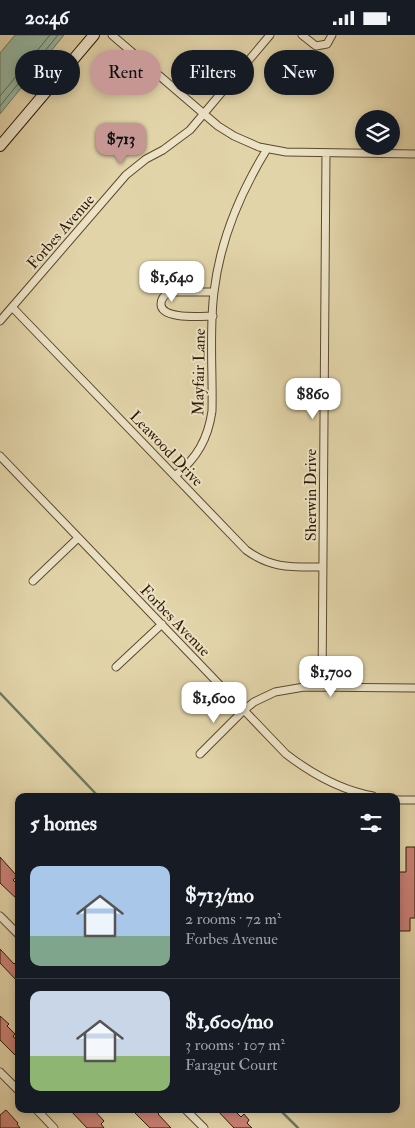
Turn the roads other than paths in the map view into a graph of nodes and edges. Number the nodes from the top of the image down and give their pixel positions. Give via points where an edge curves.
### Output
1 (94, 35) edge
2 (112, 35) edge
3 (270, 35) edge
4 (302, 35) edge
5 (332, 35) edge
6 (204, 114) junction
7 (0, 146) edge
8 (267, 149) junction
9 (326, 153) junction
10 (415, 153) edge
11 (214, 292) junction
12 (12, 307) junction
13 (213, 316) junction
14 (0, 321) edge
15 (0, 456) edge
16 (175, 476) junction
17 (78, 538) junction
18 (323, 567) junction
19 (33, 581) dead end
20 (162, 624) junction
21 (116, 667) dead end
22 (322, 687) junction
23 (415, 688) edge
24 (244, 710) junction
25 (200, 754) dead end
26 (364, 793) edge
27 (400, 800) edge
28 (415, 800) edge
29 (0, 915) edge
30 (15, 931) edge
31 (0, 1072) edge
32 (15, 1087) edge
33 (40, 1113) edge
34 (189, 1113) edge
35 (54, 1128) edge
36 (204, 1128) edge

1 - 7 street
2 - 6 street
3 - 6 street, Forbes Avenue
4 - 5 street via 316,46 322,46
6 - 8 street via 234,136
6 - 12 street, Forbes Avenue via 178,140 126,175
8 - 9 street
8 - 11 street, Mayfair Lane via 246,185 230,223
9 - 10 street
9 - 18 street, Sherwin Drive
11 - 13 street, Mayfair Lane
11 - 13 street, Mayfair Lane via 170,292 162,298 161,304 166,313 172,315
12 - 14 street, Forbes Avenue
12 - 16 street, Leawood Drive
13 - 16 street, Mayfair Lane via 210,425 197,454
15 - 17 street, Forbes Avenue
16 - 18 street, Leawood Drive via 255,557 282,567
17 - 19 street
17 - 20 street, Forbes Avenue
18 - 22 street, Sherwin Drive
20 - 21 street
20 - 24 street, Forbes Avenue
22 - 23 street
22 - 24 street via 274,692
24 - 25 street
24 - 26 street, Forbes Avenue via 303,767 335,784
27 - 28 street
29 - 30 street
31 - 32 street
33 - 35 street
34 - 36 street

